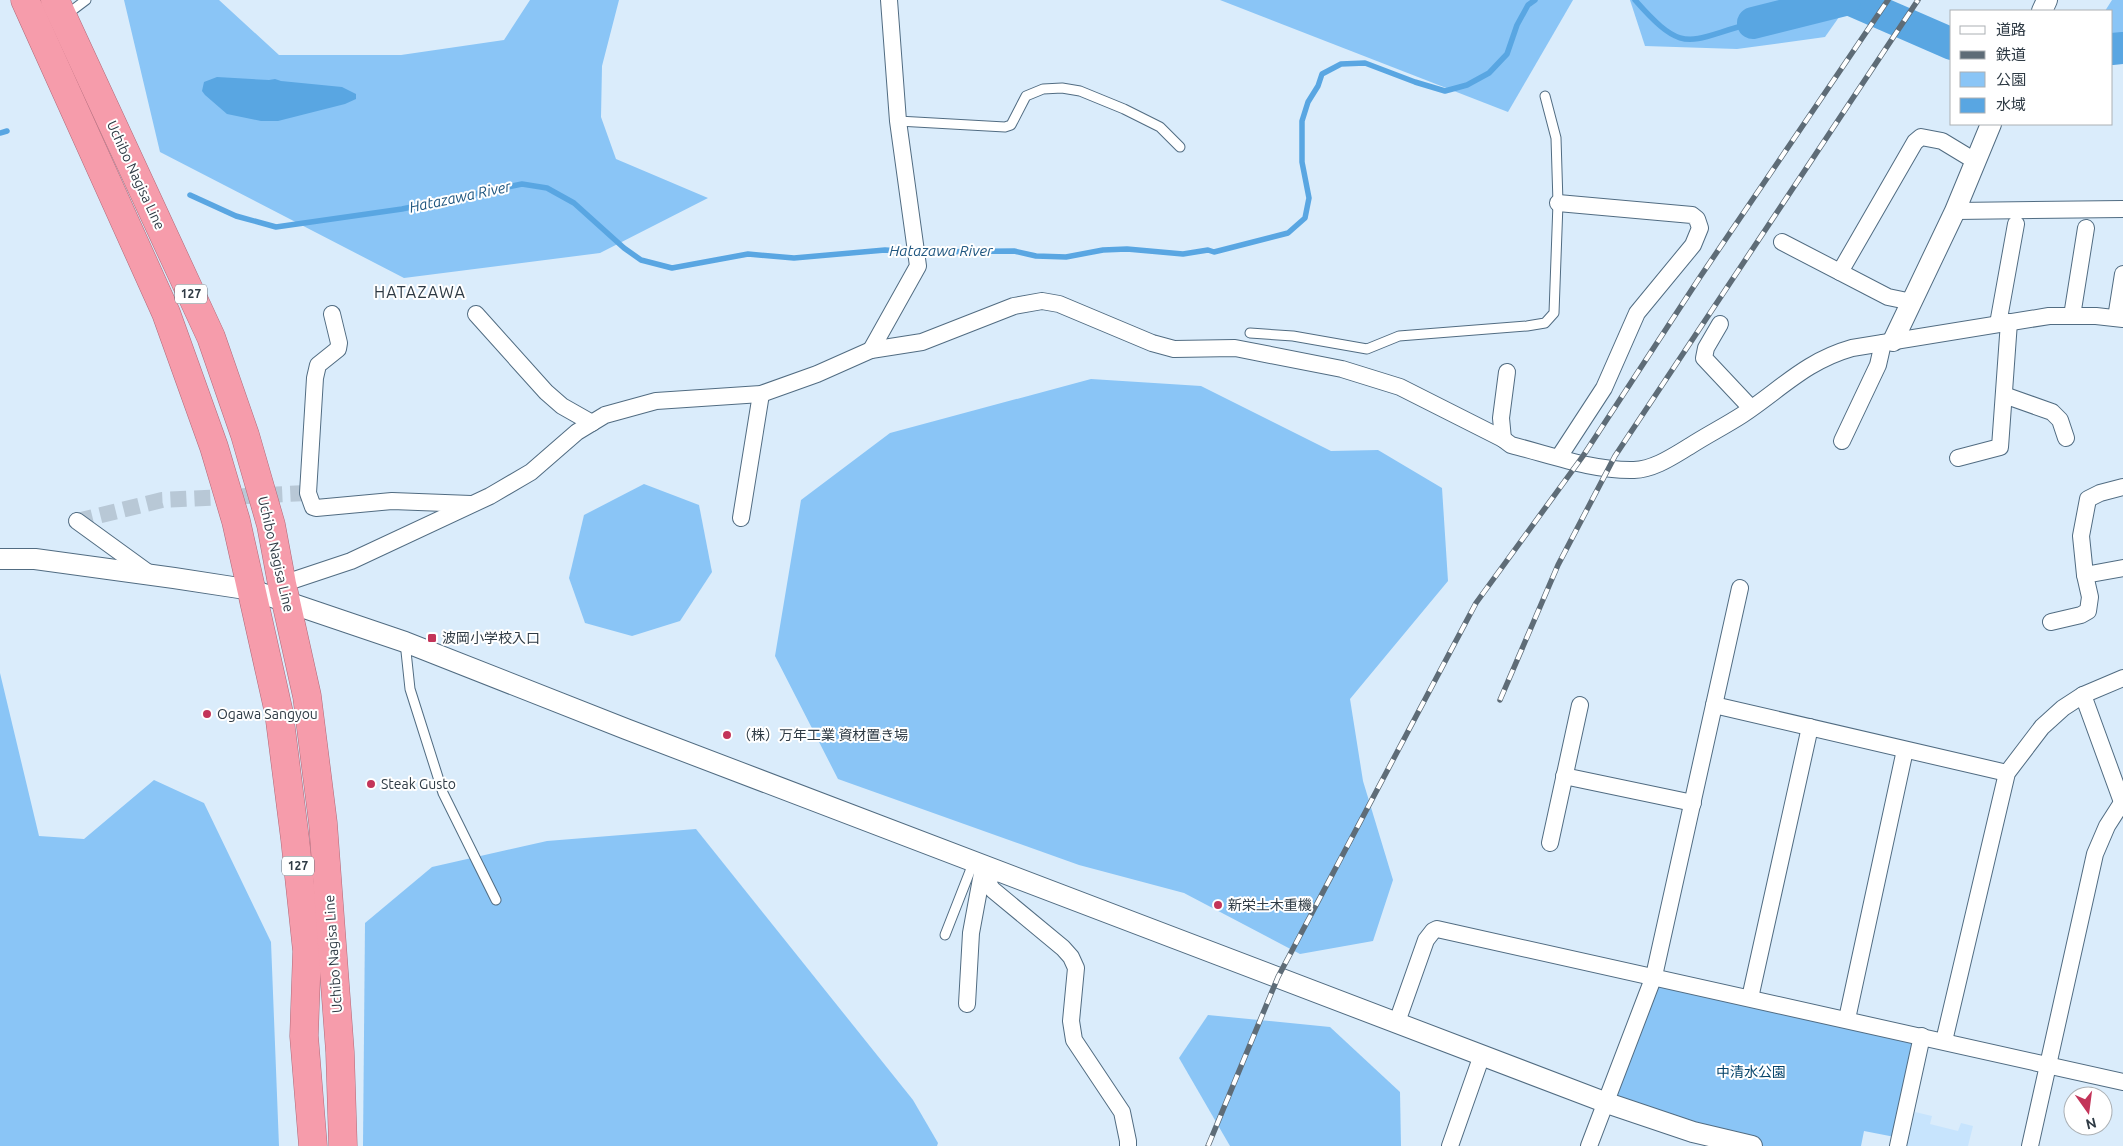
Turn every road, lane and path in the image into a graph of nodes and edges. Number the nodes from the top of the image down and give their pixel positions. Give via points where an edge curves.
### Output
1 (24, 0) edge
2 (86, 0) edge
3 (889, 0) edge
4 (59, 9) edge
5 (1545, 96) dead end
6 (898, 121) junction
7 (1990, 127) edge
8 (1180, 147) dead end
9 (1975, 161) junction
10 (1558, 203) junction
11 (2123, 209) edge
12 (1955, 211) junction
13 (2016, 224) dead end
14 (2086, 228) dead end
15 (1782, 242) dead end
16 (1840, 272) junction
17 (2123, 274) edge
18 (1912, 302) junction
19 (332, 314) dead end
20 (476, 314) dead end
21 (2072, 316) junction
22 (2119, 319) edge
23 (2003, 323) junction
24 (1720, 324) dead end
25 (1250, 333) dead end
26 (1888, 342) junction
27 (872, 350) junction
28 (1507, 372) dead end
29 (761, 394) junction
30 (2004, 395) junction
31 (1751, 408) junction
32 (592, 423) junction
33 (2066, 438) dead end
34 (1503, 439) junction
35 (1842, 441) dead end
36 (1559, 457) junction
37 (1958, 458) dead end
38 (2123, 487) edge
39 (473, 504) junction
40 (741, 518) dead end
41 (77, 521) dead end
42 (0, 559) edge
43 (2123, 568) edge
44 (150, 574) junction
45 (2085, 575) junction
46 (1740, 588) dead end
47 (252, 590) junction
48 (285, 593) junction
49 (2051, 622) dead end
50 (405, 642) junction
51 (2123, 678) edge
52 (2083, 695) junction
53 (1580, 705) dead end
54 (1714, 705) junction
55 (1810, 727) junction
56 (1905, 750) junction
57 (2008, 773) junction
58 (1564, 776) junction
59 (2123, 802) edge
60 (1692, 803) junction
61 (1550, 843) dead end
62 (983, 865) junction
63 (496, 900) dead end
64 (945, 935) dead end
65 (1654, 976) junction
66 (1750, 998) junction
67 (967, 1004) dead end
68 (1847, 1019) junction
69 (1397, 1022) junction
70 (1922, 1036) junction
71 (1944, 1042) junction
72 (1482, 1055) junction
73 (2048, 1064) junction
74 (2123, 1082) edge
75 (1607, 1104) junction
76 (313, 1146) edge
77 (343, 1146) edge
78 (1128, 1146) edge
79 (1450, 1146) edge
80 (1589, 1146) edge
81 (1752, 1146) edge
82 (1898, 1146) edge
83 (2030, 1146) edge

1 - 47 highway, Uchibo Nagisa Line / 127 via 166,313 214,447
2 - 4 lane
3 - 6 street
4 - 48 highway, Uchibo Nagisa Line / 127 via 210,337 272,524
5 - 10 lane via 1556,138
6 - 8 lane via 1011,126 1026,96 1043,89 1062,88 1080,91 1124,108 1160,127
6 - 27 street via 918,266
7 - 9 street
9 - 12 street
9 - 16 street via 1942,141 1921,137 1915,142
10 - 25 lane via 1554,313 1545,323 1399,336 1367,349 1293,336
10 - 36 street via 1692,216 1700,228 1693,245 1637,313 1604,388
11 - 12 street
12 - 18 street
13 - 23 street
14 - 21 street
15 - 16 street
16 - 18 street via 1888,297
17 - 22 street
18 - 26 street
19 - 39 street via 338,349 318,365 314,378 308,493 313,507 392,501
20 - 32 street via 546,392 562,406
21 - 22 street
21 - 23 street
23 - 26 street
23 - 30 street
24 - 31 street via 1704,358
26 - 31 street via 1830,354
26 - 35 street
27 - 29 street
27 - 34 street via 922,342 1014,306 1042,301 1059,304 1174,349 1235,348 1342,369 1400,387
28 - 34 street via 1501,418
29 - 32 street via 656,401 605,414
29 - 40 street
30 - 33 street via 2052,412 2060,420
30 - 37 street via 2000,447
31 - 36 street via 1653,466 1635,470 1609,468
32 - 39 street via 531,472
34 - 36 street via 1512,445
38 - 45 street via 2100,492 2088,499 2081,536
39 - 48 street
41 - 44 street
42 - 44 street via 35,558
43 - 45 street
44 - 47 street
45 - 49 street via 2090,597 2088,611
46 - 54 street
47 - 48 street
47 - 76 highway, Uchibo Nagisa Line / 127 via 279,713 295,839 307,951 304,1036
48 - 50 street
48 - 77 highway, Uchibo Nagisa Line / 127 via 307,696 323,823 340,1052
50 - 62 street
50 - 63 lane via 410,689 443,793
51 - 52 street
52 - 57 street via 2042,727
52 - 59 street
53 - 58 street
54 - 55 street
54 - 60 street
55 - 56 street
55 - 66 street
56 - 57 street
56 - 68 street
57 - 71 street
58 - 60 street
58 - 61 street
59 - 73 street via 2107,826 2095,854
60 - 65 street
62 - 64 lane
62 - 67 street via 971,933
62 - 69 street
62 - 78 street via 993,890 1071,957 1076,968 1071,1020 1074,1040 1122,1112
65 - 66 street
65 - 69 street via 1437,929 1426,940
65 - 75 street
66 - 68 street
68 - 70 street
69 - 72 street
70 - 71 street
70 - 82 street
71 - 73 street
72 - 75 street
72 - 79 street
73 - 74 street
73 - 83 street
75 - 80 street
75 - 81 street via 1693,1132

